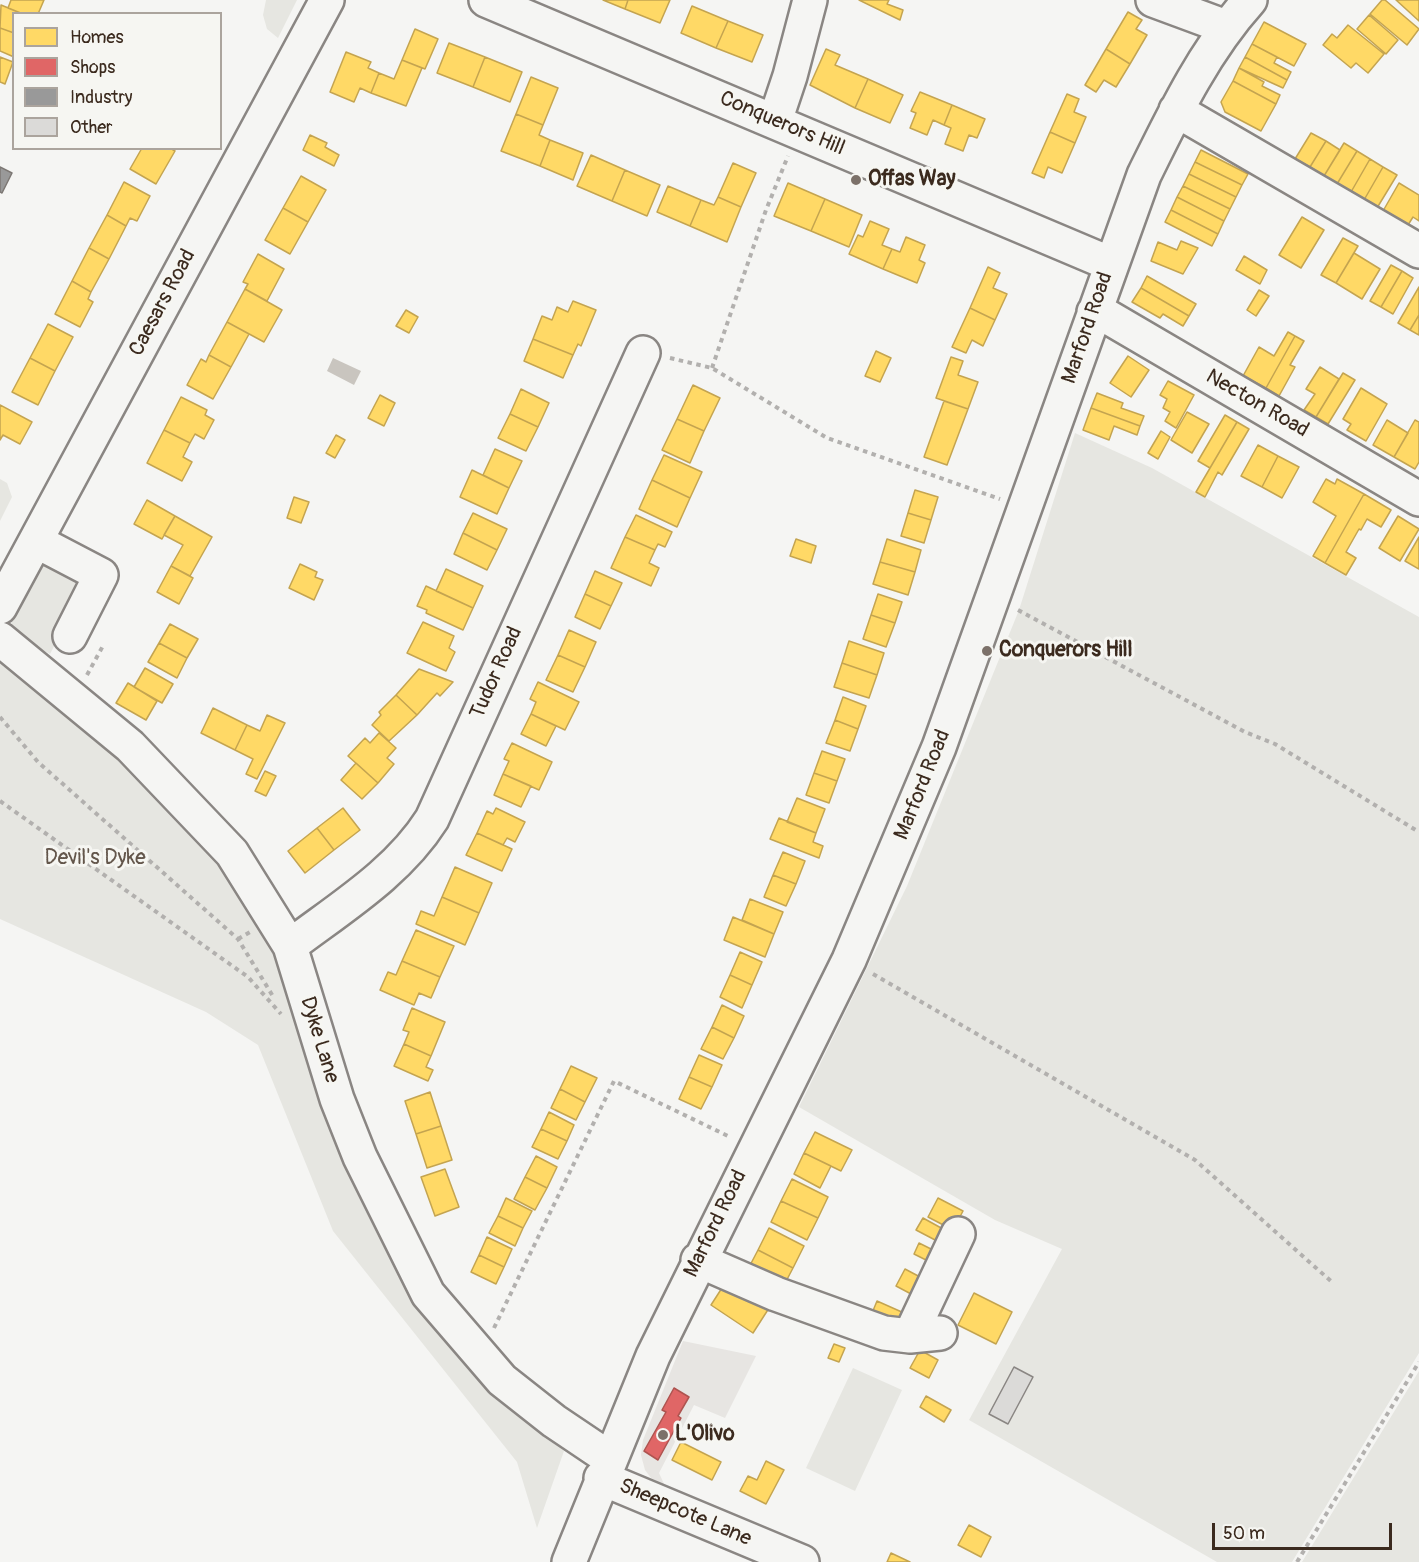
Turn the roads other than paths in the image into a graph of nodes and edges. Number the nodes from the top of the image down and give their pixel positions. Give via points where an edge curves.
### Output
1 (327, 0) edge
2 (486, 0) edge
3 (810, 0) edge
4 (1153, 0) edge
5 (1251, 0) edge
6 (1226, 27) junction
7 (1176, 110) junction
8 (786, 126) junction
9 (1419, 251) edge
10 (1111, 264) junction
11 (1094, 312) junction
12 (643, 353) road end
13 (1419, 499) edge
14 (36, 542) junction
15 (0, 607) edge
16 (70, 636) dead end
17 (0, 639) edge
18 (290, 946) junction
19 (958, 1234) dead end
20 (698, 1260) junction
21 (605, 1468) junction
22 (569, 1562) edge
23 (802, 1562) edge

1 - 14 street, Caesars Road
2 - 8 street, Conquerors Hill
3 - 8 street via 790,76
4 - 6 street
5 - 6 street, Marford Road
6 - 7 street, Marford Road
7 - 9 street
7 - 10 street, Marford Road via 1144,175
8 - 10 street, Conquerors Hill
10 - 11 street, Marford Road
11 - 13 street, Necton Road
11 - 20 street, Marford Road via 939,747 849,960
12 - 18 street, Tudor Road via 432,819 417,843 399,861
14 - 15 street, Caesars Road
14 - 16 street via 101,575
17 - 18 street, Dyke Lane via 130,746 232,853
18 - 21 street, Dyke Lane via 337,1099 360,1157 428,1294 502,1380
19 - 20 street via 925,1334 884,1334
20 - 21 street, Marford Road
21 - 22 street, Marford Road
21 - 23 street, Sheepcote Lane

